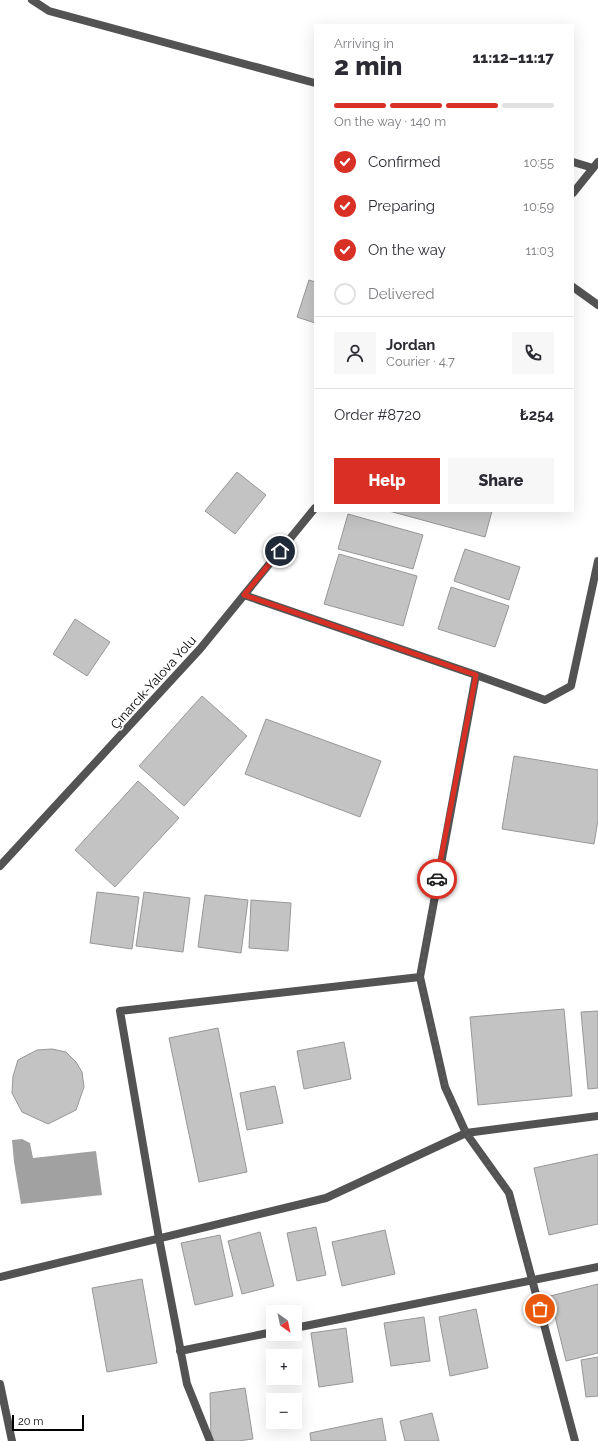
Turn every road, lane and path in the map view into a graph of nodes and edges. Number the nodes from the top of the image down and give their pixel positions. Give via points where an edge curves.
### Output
1 (32, 0) edge
2 (314, 83) edge
3 (574, 162) edge
4 (596, 165) edge
5 (574, 192) edge
6 (574, 288) edge
7 (598, 305) edge
8 (314, 509) edge
9 (598, 561) edge
10 (244, 595) junction
11 (476, 675) junction
12 (0, 866) edge
13 (420, 977) junction
14 (598, 1116) edge
15 (466, 1132) junction
16 (159, 1238) junction
17 (598, 1267) edge
18 (0, 1276) edge
19 (532, 1279) junction
20 (302, 1327) edge
21 (266, 1333) edge
22 (180, 1351) junction
23 (0, 1384) edge
24 (12, 1441) edge
25 (210, 1441) edge
26 (575, 1441) edge

1 - 2 street via 49,10
3 - 4 street
4 - 5 street
6 - 7 street
8 - 10 street, Çınarcık-Yalova Yolu
9 - 11 street via 572,686 546,700
10 - 11 street
10 - 12 street, Çınarcık-Yalova Yolu via 200,649
11 - 13 street
13 - 15 street via 446,1087
13 - 16 street via 120,1011
14 - 15 street
15 - 16 street via 326,1198
15 - 19 street via 509,1193
16 - 18 street
16 - 22 street
17 - 19 street
19 - 20 street
19 - 26 street
21 - 22 street
22 - 25 street via 187,1384
23 - 24 street

